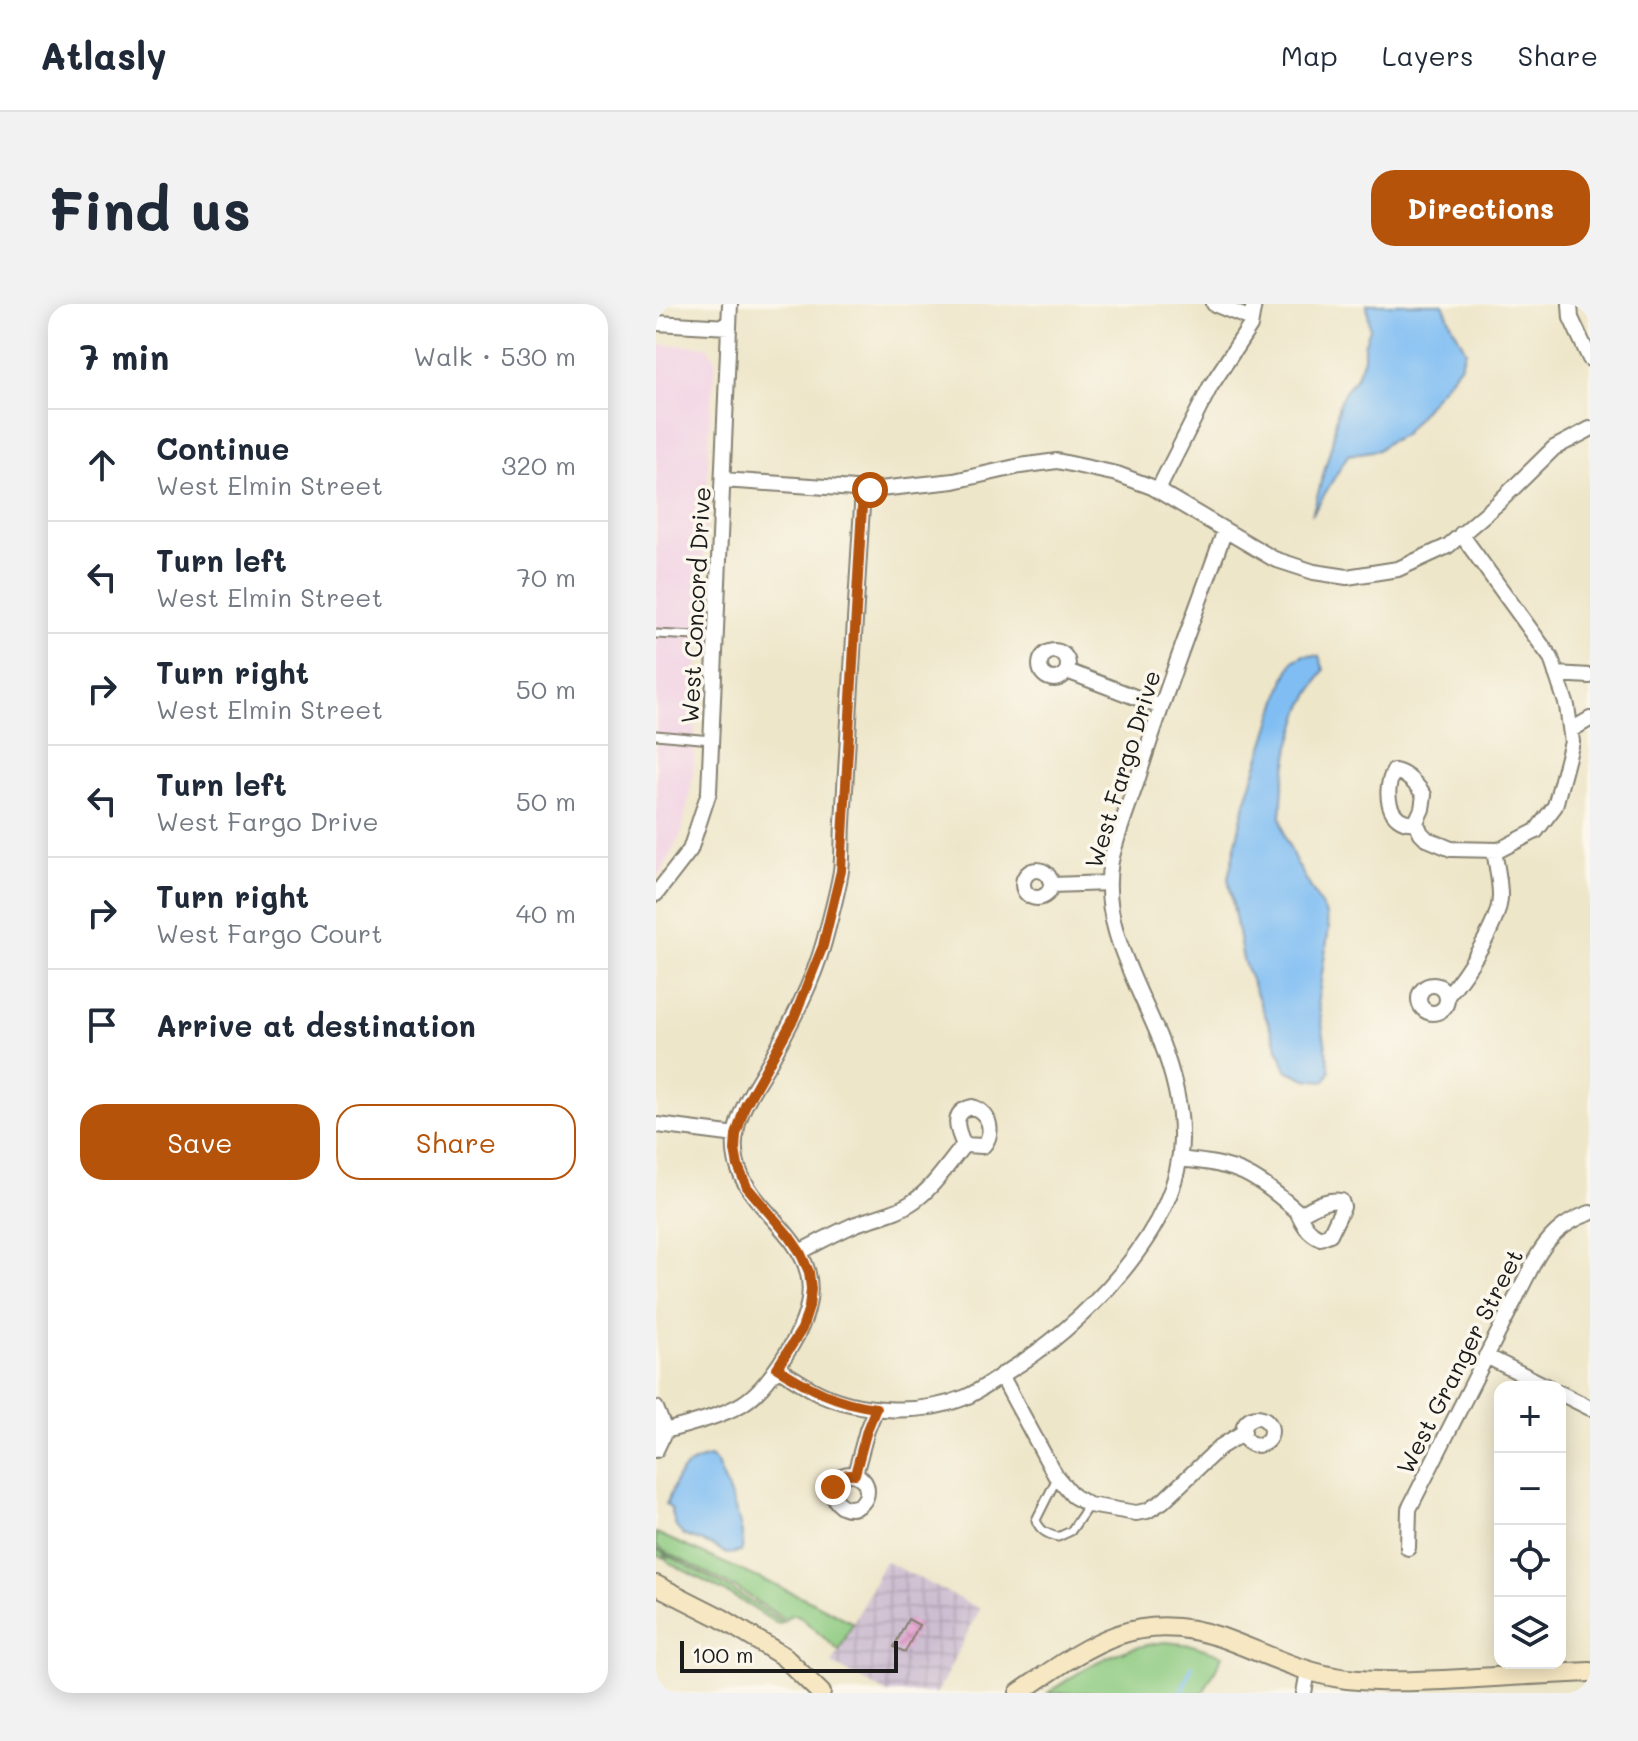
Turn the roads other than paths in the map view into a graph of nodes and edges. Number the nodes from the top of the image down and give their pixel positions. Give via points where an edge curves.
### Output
1 (730, 304) edge
2 (1214, 304) edge
3 (1570, 304) edge
4 (1253, 311) edge
5 (656, 323) edge
6 (729, 327) junction
7 (1590, 359) edge
8 (1590, 429) edge
9 (723, 480) junction
10 (863, 490) junction
11 (1158, 490) junction
12 (1225, 530) junction
13 (1461, 534) junction
14 (656, 634) edge
15 (716, 637) junction
16 (1067, 671) dead end
17 (1556, 674) junction
18 (1590, 676) edge
19 (1161, 707) junction
20 (1590, 719) edge
21 (1571, 730) junction
22 (656, 735) edge
23 (711, 740) junction
24 (1416, 822) dead end
25 (1494, 850) junction
26 (1109, 883) junction
27 (1051, 885) dead end
28 (656, 894) edge
29 (1447, 996) dead end
30 (657, 1125) edge
31 (736, 1135) junction
32 (964, 1145) dead end
33 (1179, 1159) junction
34 (1588, 1214) edge
35 (1299, 1215) dead end
36 (800, 1252) junction
37 (1486, 1356) junction
38 (777, 1368) junction
39 (1001, 1375) junction
40 (1536, 1381) edge
41 (1566, 1396) edge
42 (656, 1408) edge
43 (876, 1408) junction
44 (1590, 1408) edge
45 (661, 1432) edge
46 (1244, 1432) dead end
47 (656, 1450) edge
48 (855, 1474) dead end
49 (1057, 1478) junction
50 (1089, 1505) junction
51 (1408, 1548) dead end
52 (656, 1585) edge
53 (1308, 1671) junction
54 (1590, 1672) edge
55 (1343, 1686) edge
56 (821, 1693) edge
57 (1019, 1693) edge
58 (1304, 1693) edge

1 - 6 street, West Concord Drive
2 - 4 street
3 - 7 street
4 - 11 street via 1250,326 1210,387
5 - 6 street
6 - 9 street, West Concord Drive
8 - 13 street via 1554,448
9 - 10 street
9 - 15 street, West Concord Drive
10 - 11 street via 954,481 1057,461 1117,474
10 - 31 street via 841,871 823,946
11 - 12 street
12 - 13 street via 1274,559 1347,577 1398,569 1448,546
12 - 19 street, West Fargo Drive
13 - 17 street via 1551,658
14 - 15 lane
15 - 23 street, West Concord Drive
16 - 19 street
17 - 18 street
17 - 21 street
19 - 26 street, West Fargo Drive via 1111,861
20 - 21 street
21 - 25 street via 1555,806 1536,831
22 - 23 lane
23 - 28 street, West Concord Drive via 709,792 690,850
24 - 25 street via 1427,839 1451,849
25 - 29 street via 1499,912
26 - 27 street
26 - 33 street, West Fargo Drive via 1119,946 1176,1085
30 - 31 street
31 - 36 street via 738,1166 747,1187
32 - 36 street via 914,1201
33 - 35 street via 1227,1166 1249,1176
33 - 39 street, West Fargo Drive via 1164,1209 1130,1264 1074,1322
34 - 37 street, West Granger Street via 1562,1226 1547,1241
36 - 38 street via 809,1272 809,1307 802,1329
37 - 40 street
37 - 51 street, West Granger Street via 1409,1509
38 - 43 street, West Fargo Drive via 815,1391
38 - 45 street via 744,1403
39 - 43 street, West Fargo Drive via 966,1397 927,1407
39 - 49 street
41 - 44 street
42 - 45 street
43 - 48 street
45 - 47 street
46 - 50 street via 1147,1511
49 - 50 street
49 - 50 lane via 1036,1520 1038,1527 1058,1537 1071,1531
52 - 56 street via 783,1656
53 - 55 street
53 - 57 street via 1220,1638 1160,1626 1091,1645
53 - 58 street
54 - 55 street

